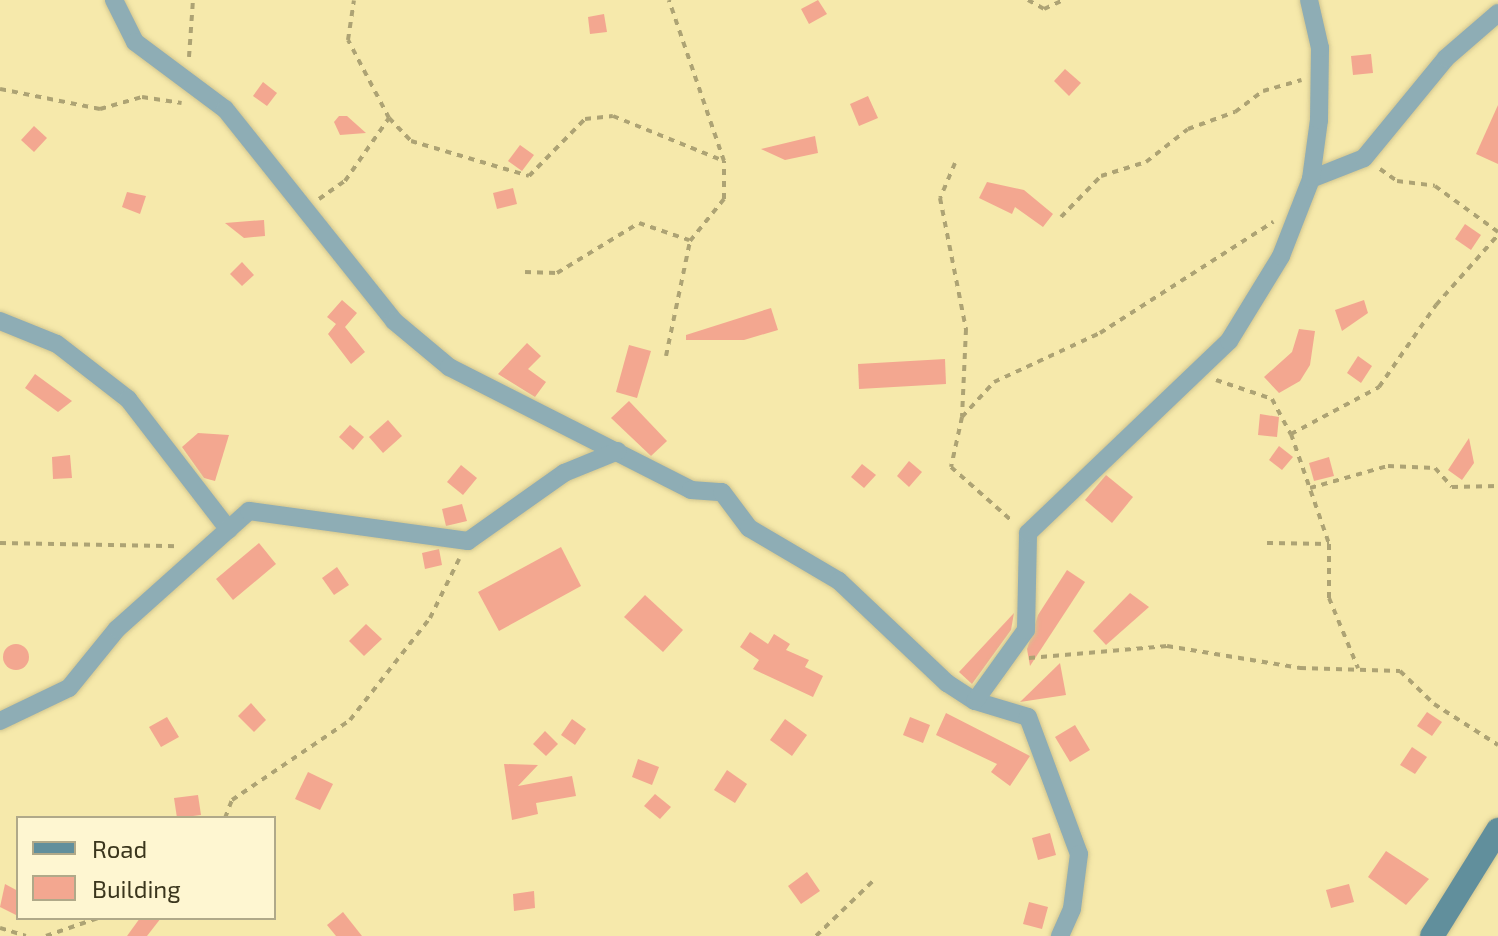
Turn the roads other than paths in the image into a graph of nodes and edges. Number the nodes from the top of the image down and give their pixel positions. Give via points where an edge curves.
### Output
1 (114, 0) edge
2 (1309, 0) edge
3 (1498, 13) edge
4 (1311, 179) junction
5 (0, 321) edge
6 (618, 451) junction
7 (223, 535) junction
8 (975, 701) junction
9 (0, 721) edge
10 (1498, 830) edge
11 (1060, 936) edge
12 (1432, 936) edge

1 - 6 street via 135,42 225,109 394,321 449,367
2 - 4 street via 1320,74
3 - 4 street via 1446,58 1364,158
4 - 8 street via 1281,256 1229,341 1028,533 1026,630
5 - 7 street via 57,344 128,399
6 - 7 street via 564,473 468,541 249,511
6 - 8 street via 691,490 722,492 749,528 839,581 947,683
7 - 9 street via 117,629 69,688
8 - 11 street via 1028,717 1079,854 1072,909
10 - 12 street

